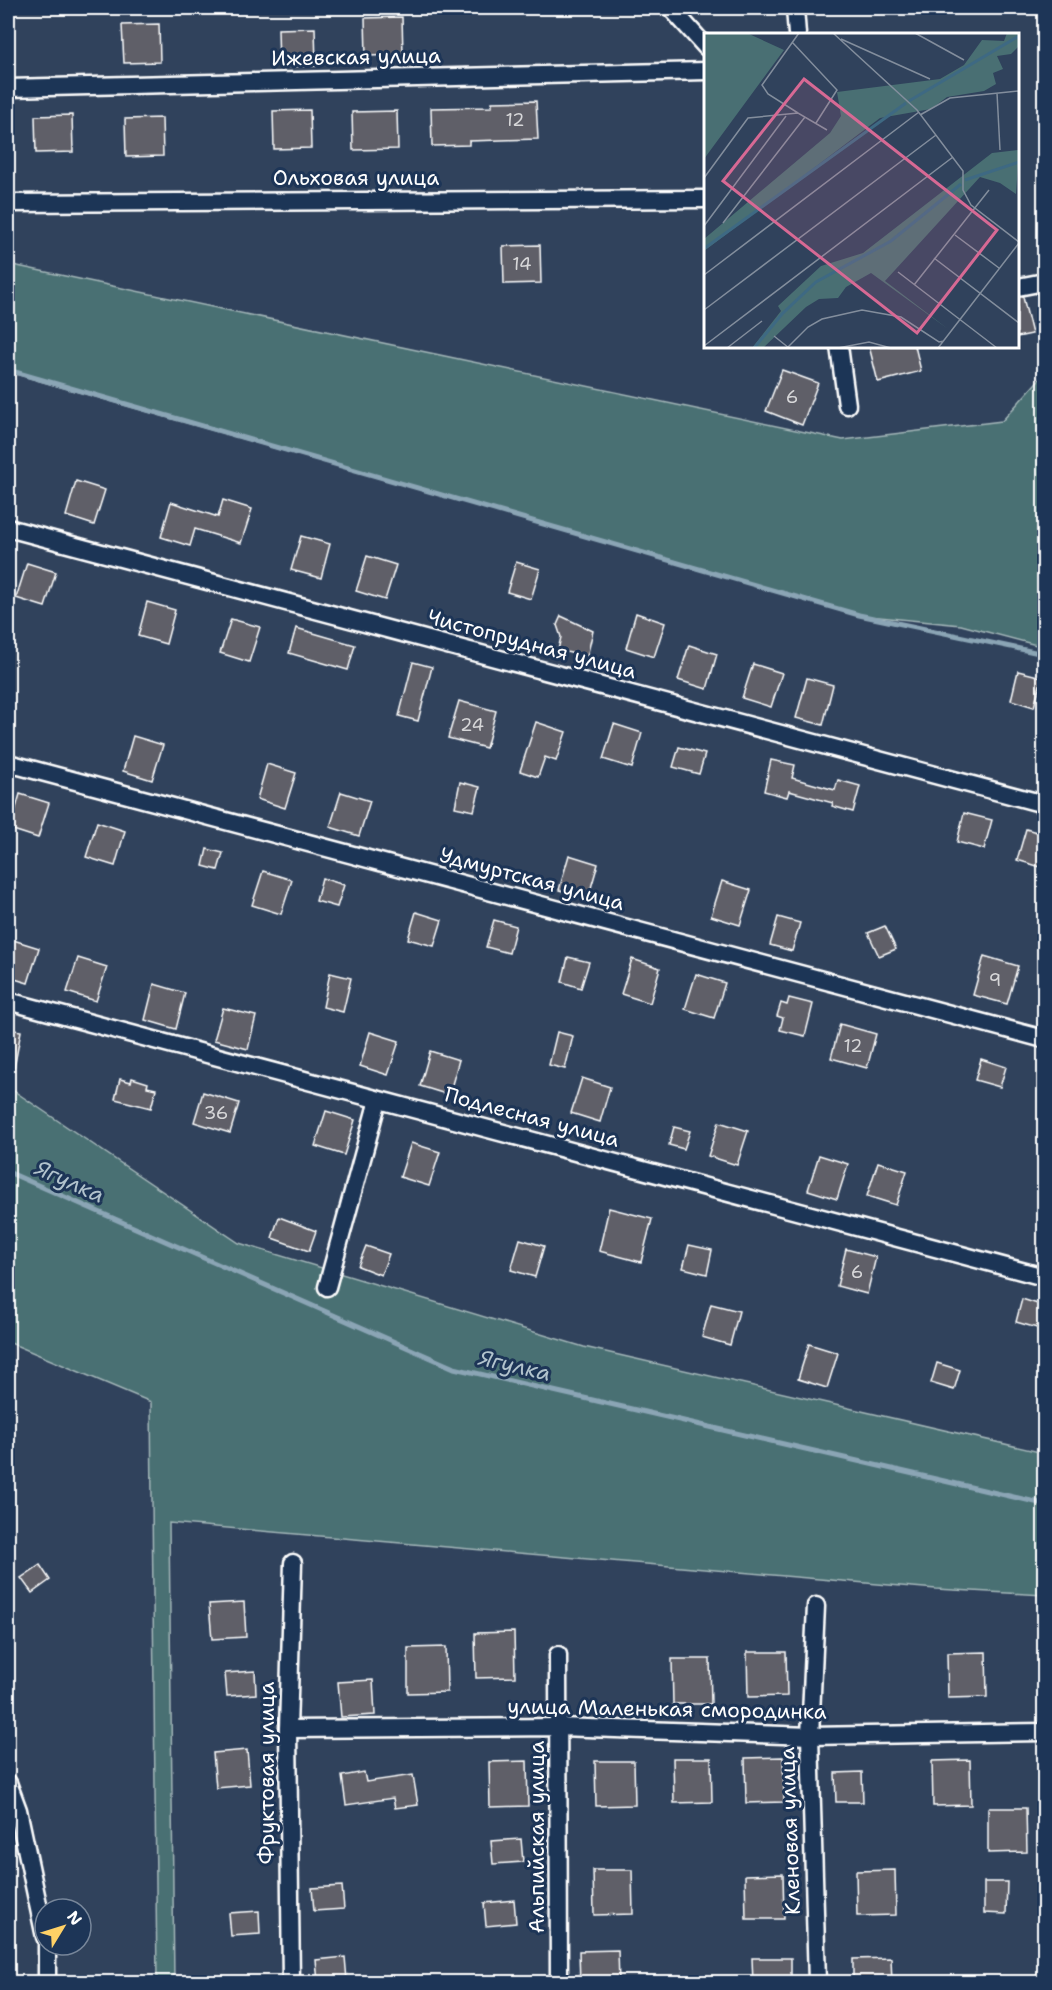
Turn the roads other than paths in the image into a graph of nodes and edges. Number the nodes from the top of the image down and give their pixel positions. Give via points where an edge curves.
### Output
1 (671, 8) edge
2 (795, 8) edge
3 (797, 33) edge
4 (704, 45) edge
5 (704, 71) edge
6 (8, 88) edge
7 (704, 199) edge
8 (8, 203) edge
9 (1044, 282) edge
10 (1019, 287) edge
11 (839, 348) edge
12 (848, 405) dead end
13 (8, 528) edge
14 (8, 763) edge
15 (1044, 804) edge
16 (8, 1001) edge
17 (1044, 1039) edge
18 (378, 1100) junction
19 (1044, 1277) edge
20 (327, 1287) dead end
21 (293, 1563) dead end
22 (816, 1605) dead end
23 (558, 1655) dead end
24 (559, 1727) junction
25 (288, 1729) junction
26 (1044, 1732) edge
27 (810, 1736) junction
28 (8, 1783) edge
29 (36, 1897) edge
30 (47, 1957) edge
31 (47, 1983) edge
32 (291, 1983) edge
33 (559, 1983) edge
34 (817, 1983) edge

1 - 4 street
2 - 3 street
5 - 6 street, Ижевская улица
7 - 8 street, Ольховая улица
9 - 10 street
11 - 12 street
13 - 15 street, Чистопрудная улица
14 - 17 street, Удмуртская улица
16 - 18 street, Подлесная улица
18 - 19 street, Подлесная улица
18 - 20 street
21 - 25 street, Фруктовая улица
22 - 27 street, Кленовая улица
23 - 24 street, Альпийская улица
24 - 25 street, улица Маленькая смородинка
24 - 27 street, улица Маленькая смородинка
24 - 33 street, Альпийская улица
25 - 32 street, Фруктовая улица
26 - 27 street, улица Маленькая смородинка
27 - 34 street, Кленовая улица
28 - 29 street via 18,1810
30 - 31 street

